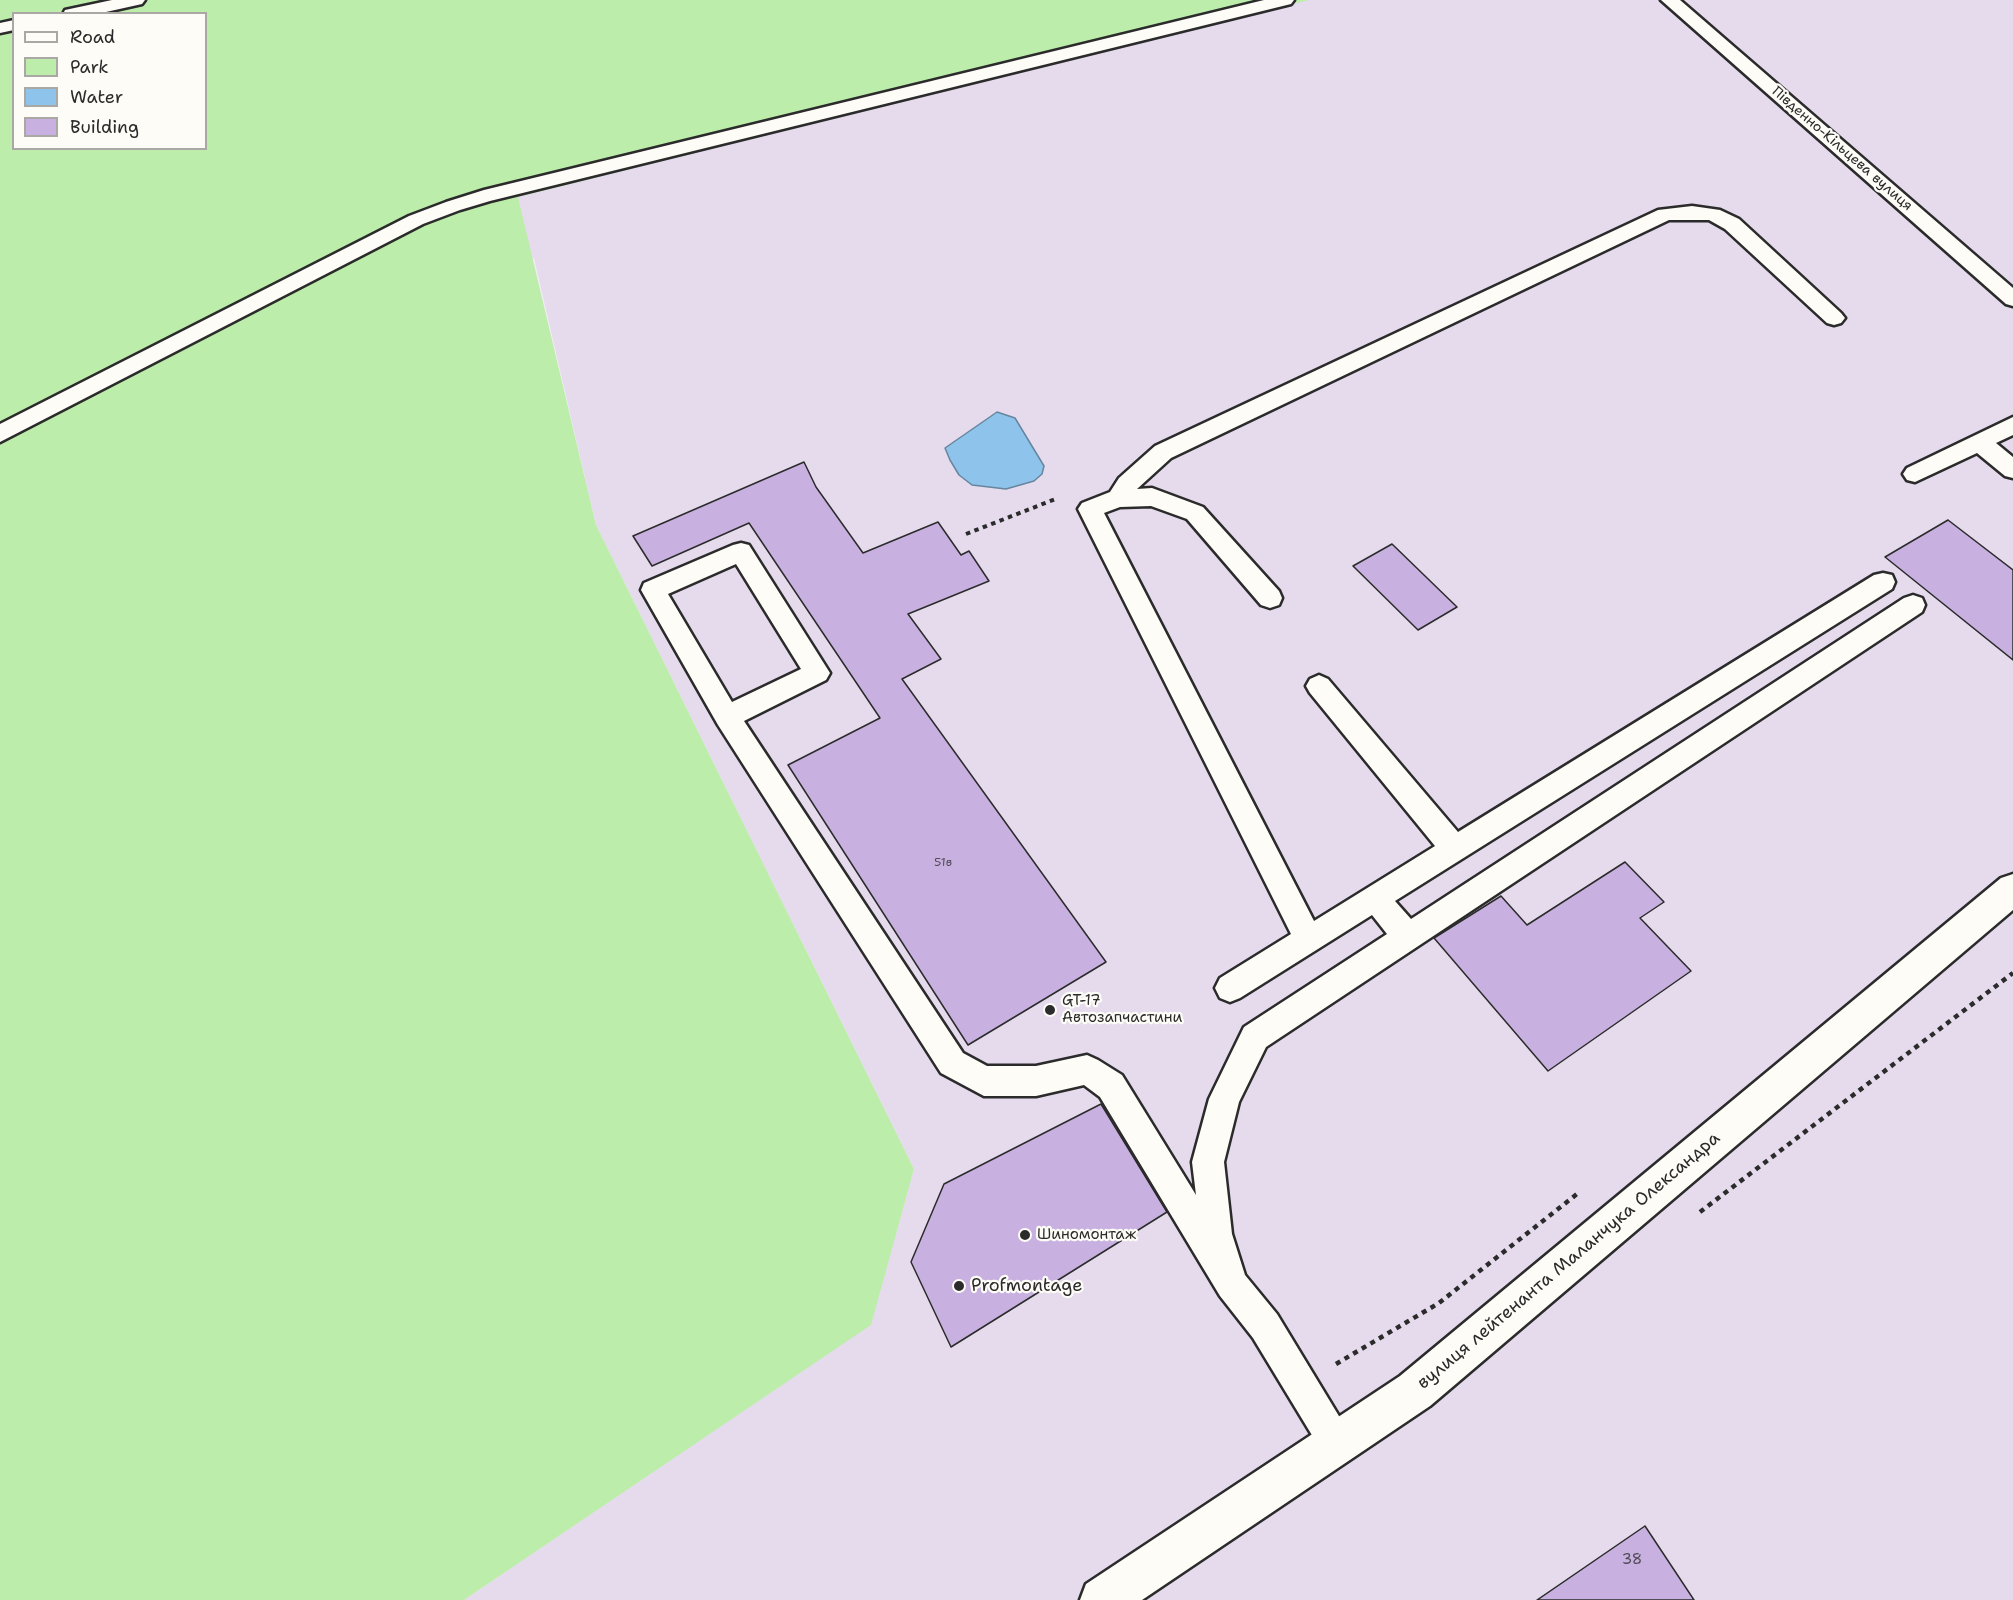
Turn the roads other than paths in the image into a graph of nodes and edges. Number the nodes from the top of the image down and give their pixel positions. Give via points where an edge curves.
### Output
1 (136, 0) edge
2 (1285, 0) edge
3 (1670, 0) edge
4 (80, 12) edge
5 (2013, 299) edge
6 (1834, 318) dead end
7 (2013, 425) edge
8 (0, 434) edge
9 (1979, 442) junction
10 (2013, 470) edge
11 (1915, 474) dead end
12 (1118, 498) junction
13 (1883, 582) dead end
14 (1270, 598) dead end
15 (1913, 605) dead end
16 (1319, 686) dead end
17 (727, 717) junction
18 (1454, 848) junction
19 (2013, 890) edge
20 (1375, 898) junction
21 (1408, 937) junction
22 (1308, 939) junction
23 (1230, 988) dead end
24 (1232, 1284) junction
25 (1336, 1443) junction
26 (1102, 1600) edge

1 - 4 lane
2 - 8 lane via 453,206 405,226
3 - 5 lane, Південно-Кільцева вулиця
6 - 12 lane via 1732,224 1713,214 1665,214 1163,452 1127,484
7 - 9 lane
9 - 10 lane
9 - 11 lane
12 - 14 lane via 1152,497 1195,513
12 - 22 lane via 1090,509
13 - 18 lane
15 - 21 lane
16 - 18 lane
17 - 17 lane via 817,673 741,552 653,590
17 - 24 lane via 952,1063 984,1081 1036,1081 1087,1070 1111,1086
18 - 20 lane
19 - 25 street, вулиця лейтенанта Маланчука Олександра via 1414,1391
20 - 21 lane
20 - 22 lane
21 - 24 lane via 1255,1037 1224,1099 1208,1162 1216,1234
22 - 23 lane
24 - 25 lane via 1265,1326
25 - 26 street, вулиця лейтенанта Маланчука Олександра

